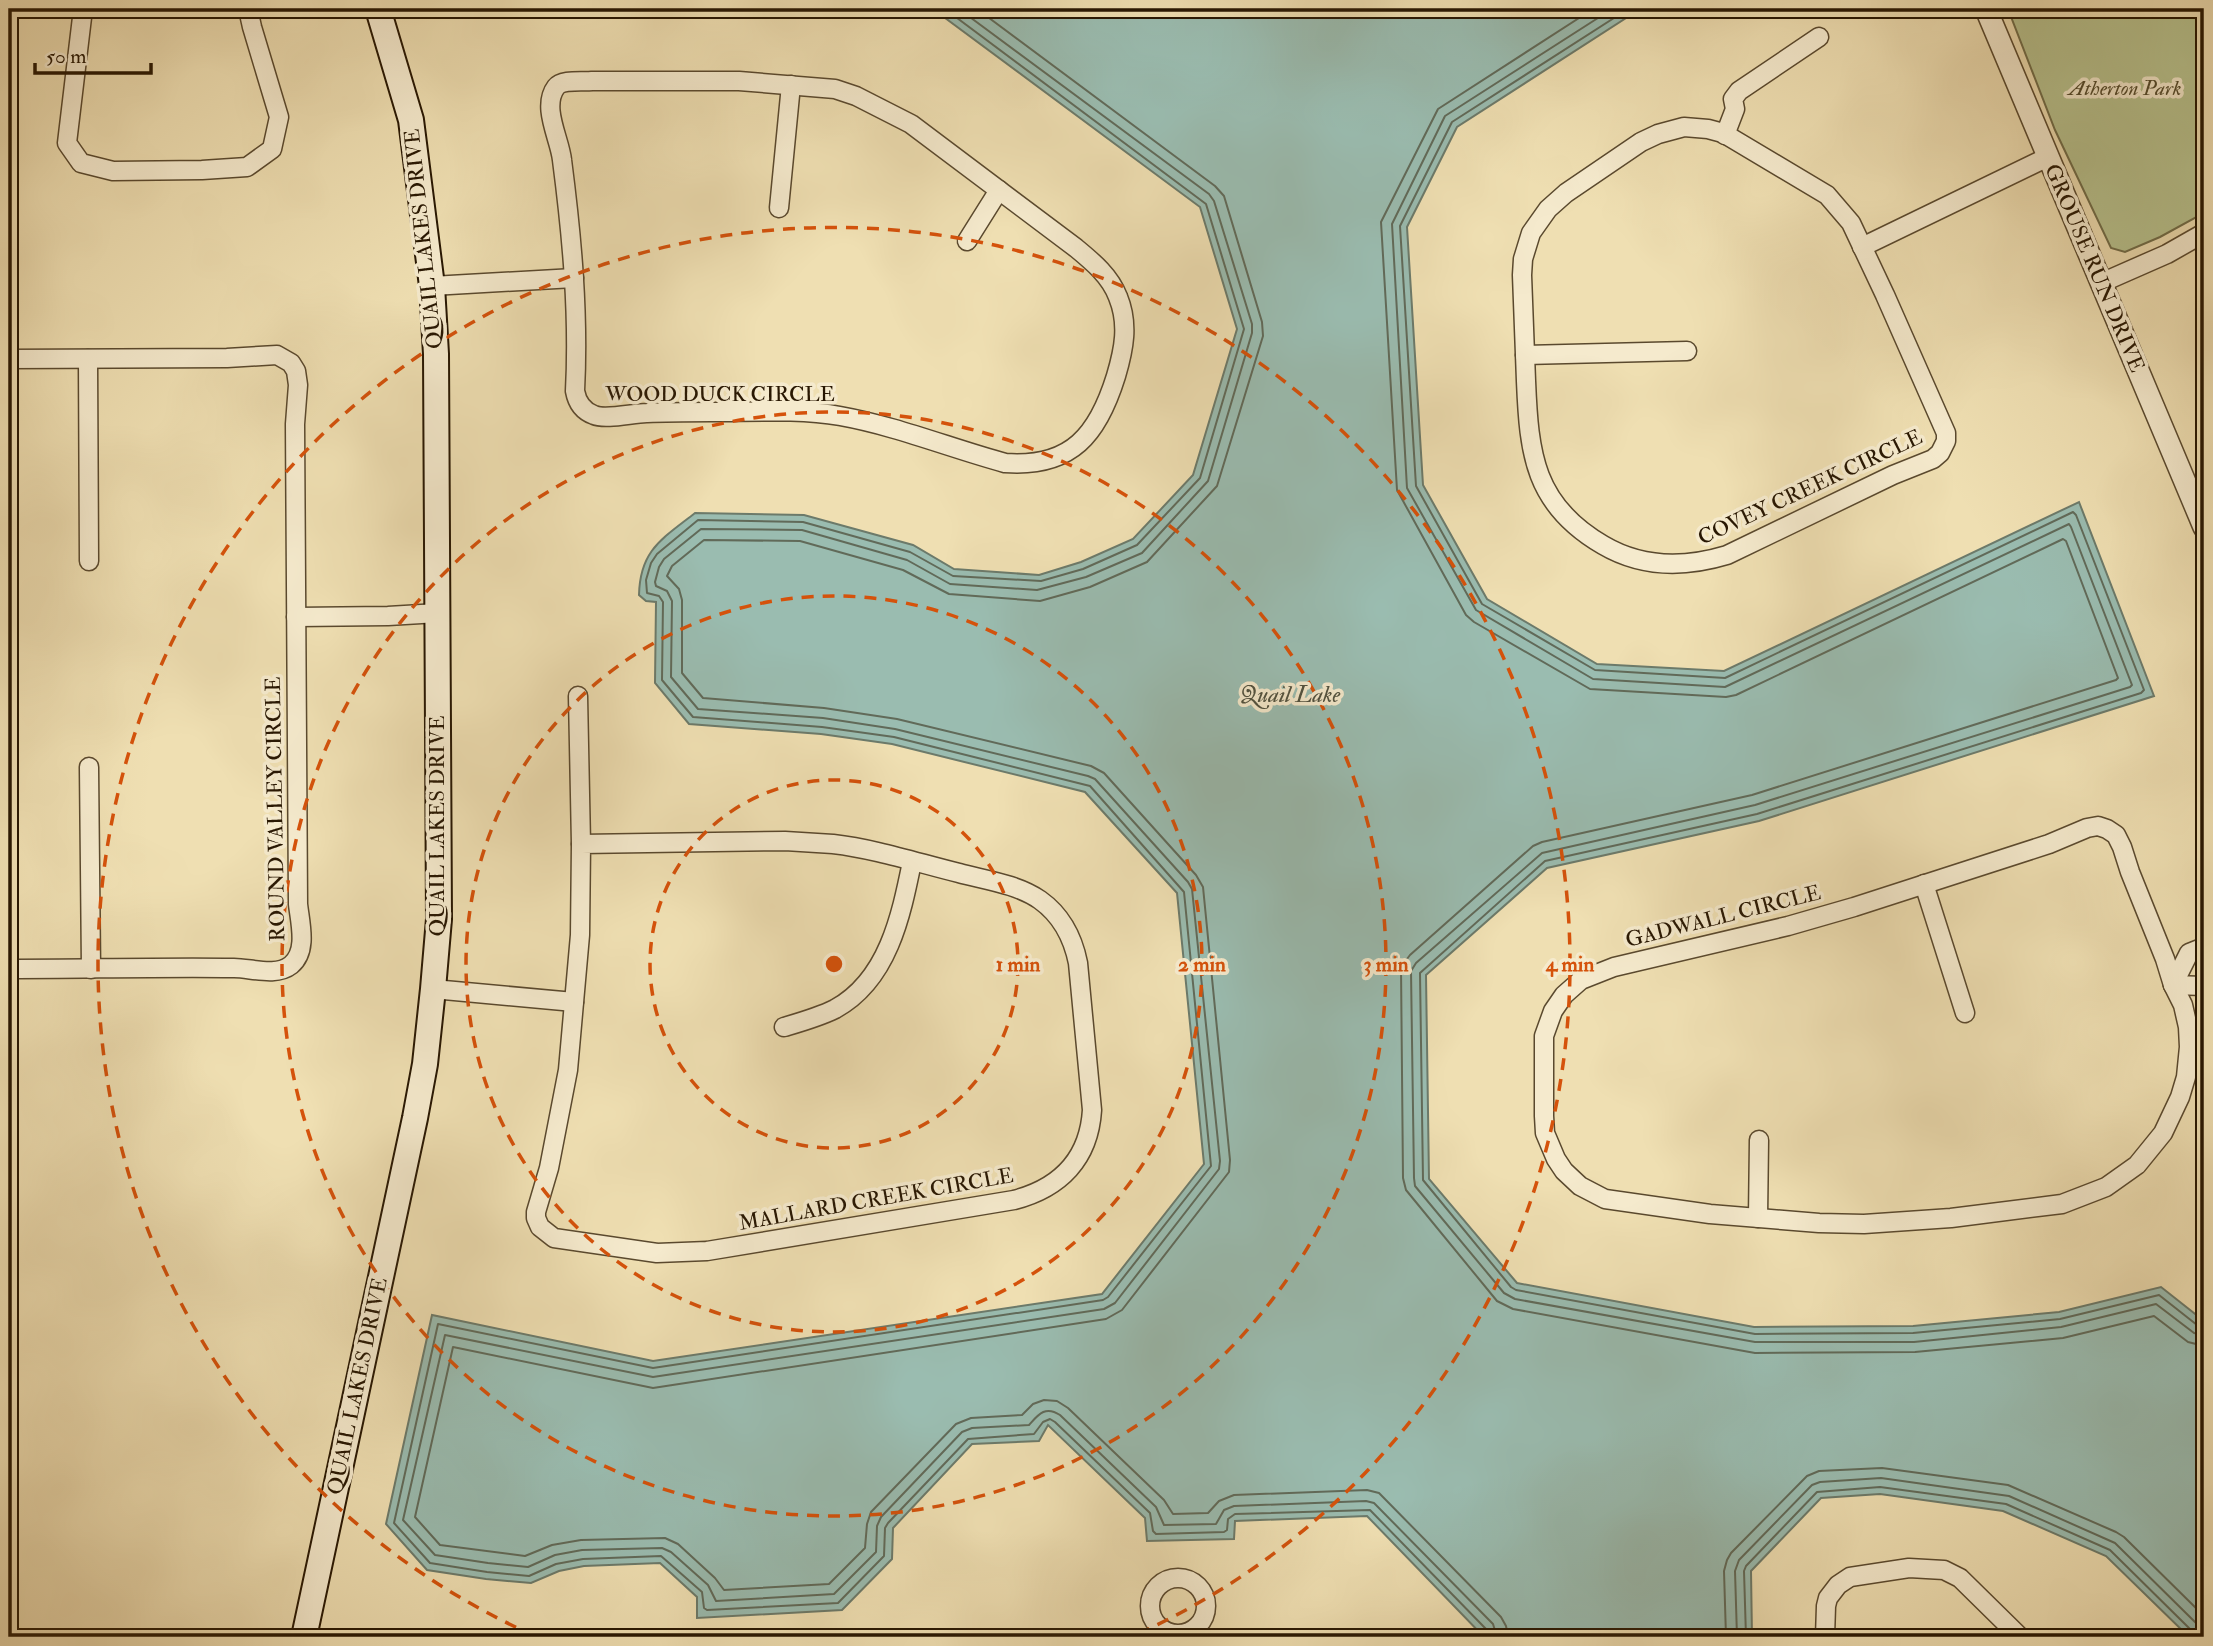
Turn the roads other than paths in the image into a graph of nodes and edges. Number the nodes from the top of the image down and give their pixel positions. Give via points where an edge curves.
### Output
1 (83, 9) edge
2 (248, 9) edge
3 (378, 9) edge
4 (1986, 9) edge
5 (1819, 37) dead end
6 (791, 85) junction
7 (1725, 135) junction
8 (2048, 157) junction
9 (999, 190) junction
10 (779, 208) dead end
11 (2204, 233) edge
12 (967, 241) dead end
13 (1862, 247) junction
14 (574, 278) junction
15 (2101, 283) junction
16 (432, 286) junction
17 (1688, 351) dead end
18 (1525, 355) junction
19 (9, 359) edge
20 (88, 359) junction
21 (2204, 527) edge
22 (89, 561) dead end
23 (438, 613) junction
24 (296, 617) junction
25 (578, 696) dead end
26 (89, 768) dead end
27 (581, 844) junction
28 (912, 862) junction
29 (1924, 884) junction
30 (2204, 947) edge
31 (9, 969) edge
32 (91, 969) junction
33 (2173, 985) junction
34 (2204, 986) edge
35 (433, 989) junction
36 (574, 1002) junction
37 (1965, 1013) dead end
38 (784, 1027) dead end
39 (1759, 1140) dead end
40 (1759, 1218) junction
41 (1166, 1634) edge
42 (1188, 1635) edge
43 (304, 1637) edge
44 (1825, 1637) edge
45 (2020, 1637) edge

1 - 2 street via 67,143 81,163 113,171 247,167 272,149 279,117
3 - 16 main road, QUAIL LAKES DRIVE via 411,120
4 - 8 street, GROUSE RUN DRIVE
5 - 7 street via 1739,91
6 - 9 street, WOOD DUCK CIRCLE via 835,89 878,106 911,124
6 - 10 street
6 - 14 street, WOOD DUCK CIRCLE via 592,81 557,86 551,107 561,150
7 - 13 street, COVEY CREEK CIRCLE via 1827,195 1851,223
7 - 18 street, COVEY CREEK CIRCLE via 1684,127 1658,134 1548,209 1531,233 1523,259
8 - 13 street
8 - 15 street, GROUSE RUN DRIVE
9 - 12 street
9 - 14 street, WOOD DUCK CIRCLE via 1095,264 1113,286 1125,329 1102,415 1079,443 1038,462 1005,463 866,421 814,413 593,415 583,409 575,391
11 - 15 street
13 - 18 street, COVEY CREEK CIRCLE via 1944,425 1946,441 1933,459 1727,555 1685,565 1649,563 1614,552 1576,527 1551,498 1535,464 1528,433
14 - 16 street
15 - 21 street, GROUSE RUN DRIVE
16 - 23 main road, QUAIL LAKES DRIVE
17 - 18 street
19 - 20 street, ROUND VALLEY CIRCLE
20 - 22 street
20 - 24 street, ROUND VALLEY CIRCLE via 277,355 291,363 298,385
23 - 24 street
23 - 35 main road, QUAIL LAKES DRIVE via 439,919
24 - 32 street, ROUND VALLEY CIRCLE via 301,948 296,960 275,971
25 - 27 street, MALLARD CREEK CIRCLE
26 - 32 street
27 - 28 street, MALLARD CREEK CIRCLE via 785,841 834,845
27 - 36 street, MALLARD CREEK CIRCLE
28 - 36 street, MALLARD CREEK CIRCLE via 1023,891 1051,909 1072,939 1087,1043 1091,1125 1069,1170 1045,1189 1014,1200 707,1251 657,1253 554,1238 540,1227 536,1212 562,1105
28 - 38 street via 894,934 871,977 836,1009
29 - 33 street, GADWALL CIRCLE via 2087,828 2107,829 2122,847
29 - 37 street
29 - 40 street, GADWALL CIRCLE via 1788,926 1594,973 1569,990 1550,1018 1542,1047 1544,1116 1549,1146 1564,1171 1605,1199
30 - 33 street via 2189,953
31 - 32 street, ROUND VALLEY CIRCLE
33 - 34 street
33 - 40 street, GADWALL CIRCLE via 2183,1005 2188,1037 2180,1097 2151,1150 2106,1187 2062,1203 1938,1219 1864,1224
35 - 36 street
35 - 43 main road, QUAIL LAKES DRIVE via 417,1106
39 - 40 street
41 - 42 street
41 - 42 street via 1150,1612 1152,1594 1164,1581 1182,1578 1199,1587 1206,1605 1201,1623
44 - 45 street via 1828,1598 1838,1586 1850,1577 1909,1568 1944,1570 1960,1578

